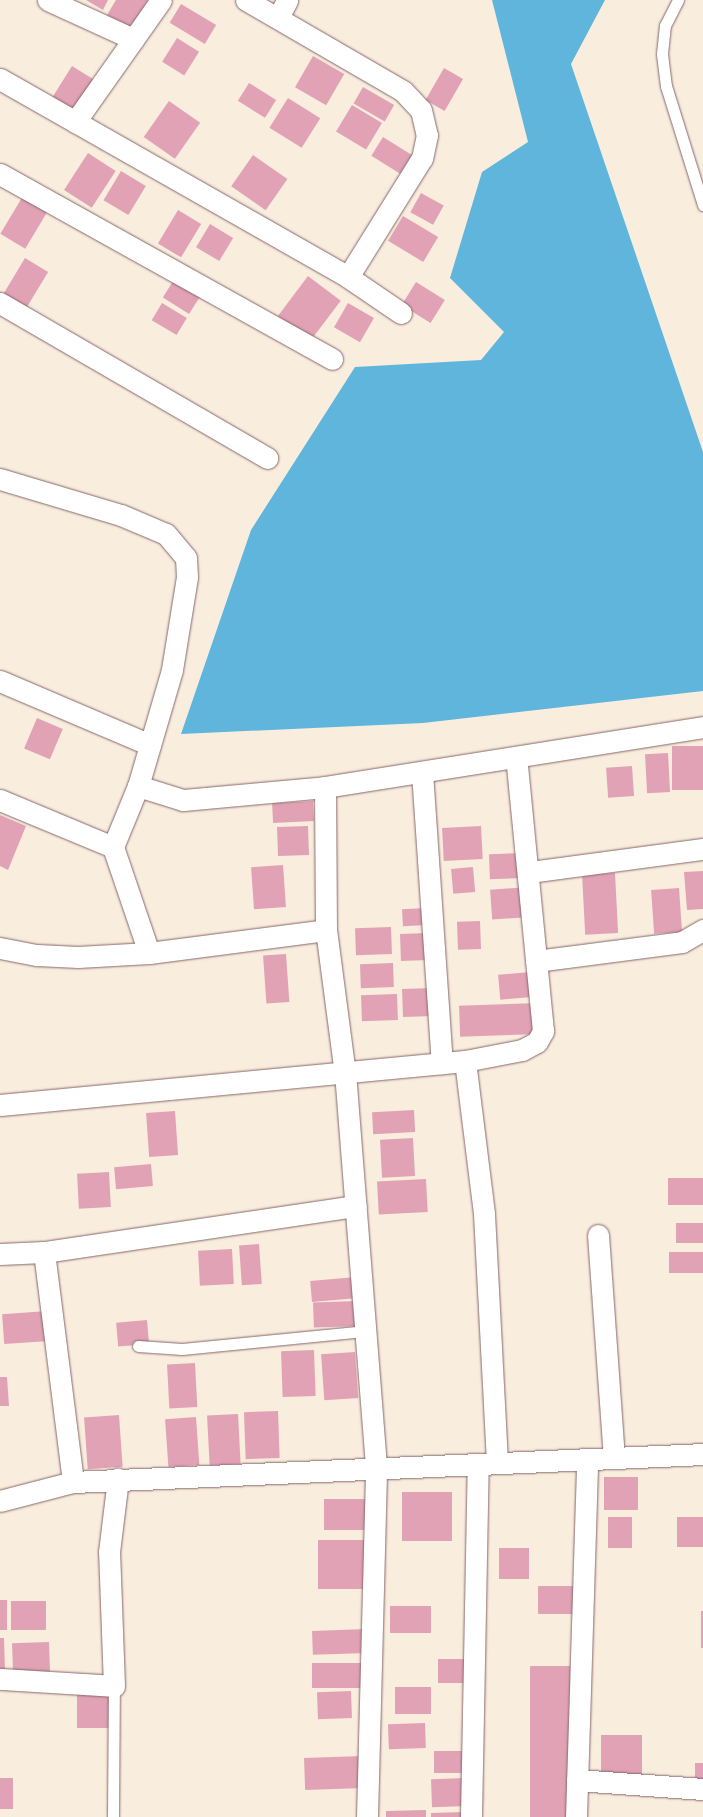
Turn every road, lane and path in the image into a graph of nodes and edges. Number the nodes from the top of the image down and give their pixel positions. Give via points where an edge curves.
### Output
1 (48, 0) edge
2 (161, 0) edge
3 (246, 0) edge
4 (678, 0) edge
5 (282, 9) edge
6 (133, 39) junction
7 (0, 78) edge
8 (75, 122) junction
9 (0, 174) edge
10 (703, 205) edge
11 (348, 277) junction
12 (0, 303) edge
13 (401, 313) dead end
14 (332, 359) dead end
15 (267, 458) dead end
16 (0, 479) edge
17 (0, 681) edge
18 (703, 727) edge
19 (150, 745) junction
20 (516, 757) junction
21 (422, 772) junction
22 (138, 786) junction
23 (325, 787) junction
24 (0, 800) edge
25 (113, 847) junction
26 (703, 849) edge
27 (530, 872) junction
28 (326, 930) junction
29 (703, 930) edge
30 (0, 948) edge
31 (149, 953) junction
32 (536, 961) junction
33 (466, 1061) junction
34 (442, 1063) junction
35 (345, 1074) junction
36 (0, 1105) edge
37 (356, 1206) junction
38 (598, 1235) dead end
39 (44, 1252) junction
40 (0, 1254) edge
41 (364, 1332) junction
42 (138, 1346) dead end
43 (703, 1454) edge
44 (614, 1457) junction
45 (587, 1461) junction
46 (488, 1464) junction
47 (376, 1466) junction
48 (118, 1479) junction
49 (73, 1482) junction
50 (0, 1501) edge
51 (0, 1679) edge
52 (114, 1686) junction
53 (577, 1780) junction
54 (703, 1789) edge
55 (113, 1817) edge
56 (367, 1817) edge
57 (471, 1817) edge
58 (576, 1817) edge

1 - 6 street
2 - 6 street
3 - 5 street
4 - 10 lane via 666,25 662,54 666,86
5 - 11 street via 403,91 421,110 427,136 422,158
6 - 8 street
7 - 8 street
8 - 11 street
9 - 14 street
11 - 13 street
12 - 15 street
16 - 19 street via 121,515 166,534 186,558 187,577 172,670
17 - 19 street
18 - 20 street
19 - 22 street
20 - 21 street
20 - 27 street
21 - 23 street
21 - 34 street
22 - 23 street via 184,800
22 - 25 street
23 - 28 street
24 - 25 street
25 - 31 street
26 - 27 street
27 - 32 street
28 - 31 street
28 - 35 street
29 - 32 street via 682,942
30 - 31 street via 37,955 78,957
32 - 33 street via 543,1031 537,1042 522,1050
33 - 34 street
33 - 46 street via 484,1214
34 - 35 street
35 - 36 street
35 - 37 street
37 - 39 street
37 - 41 street
38 - 44 street
39 - 40 street
39 - 49 street
41 - 42 lane via 182,1348
41 - 47 street
43 - 44 street
44 - 45 street
45 - 46 street
45 - 53 street
46 - 47 street
46 - 57 street
47 - 48 street
47 - 56 street
48 - 49 street
48 - 52 street via 109,1552
49 - 50 street
51 - 52 street
52 - 55 lane
53 - 54 street
53 - 58 street

